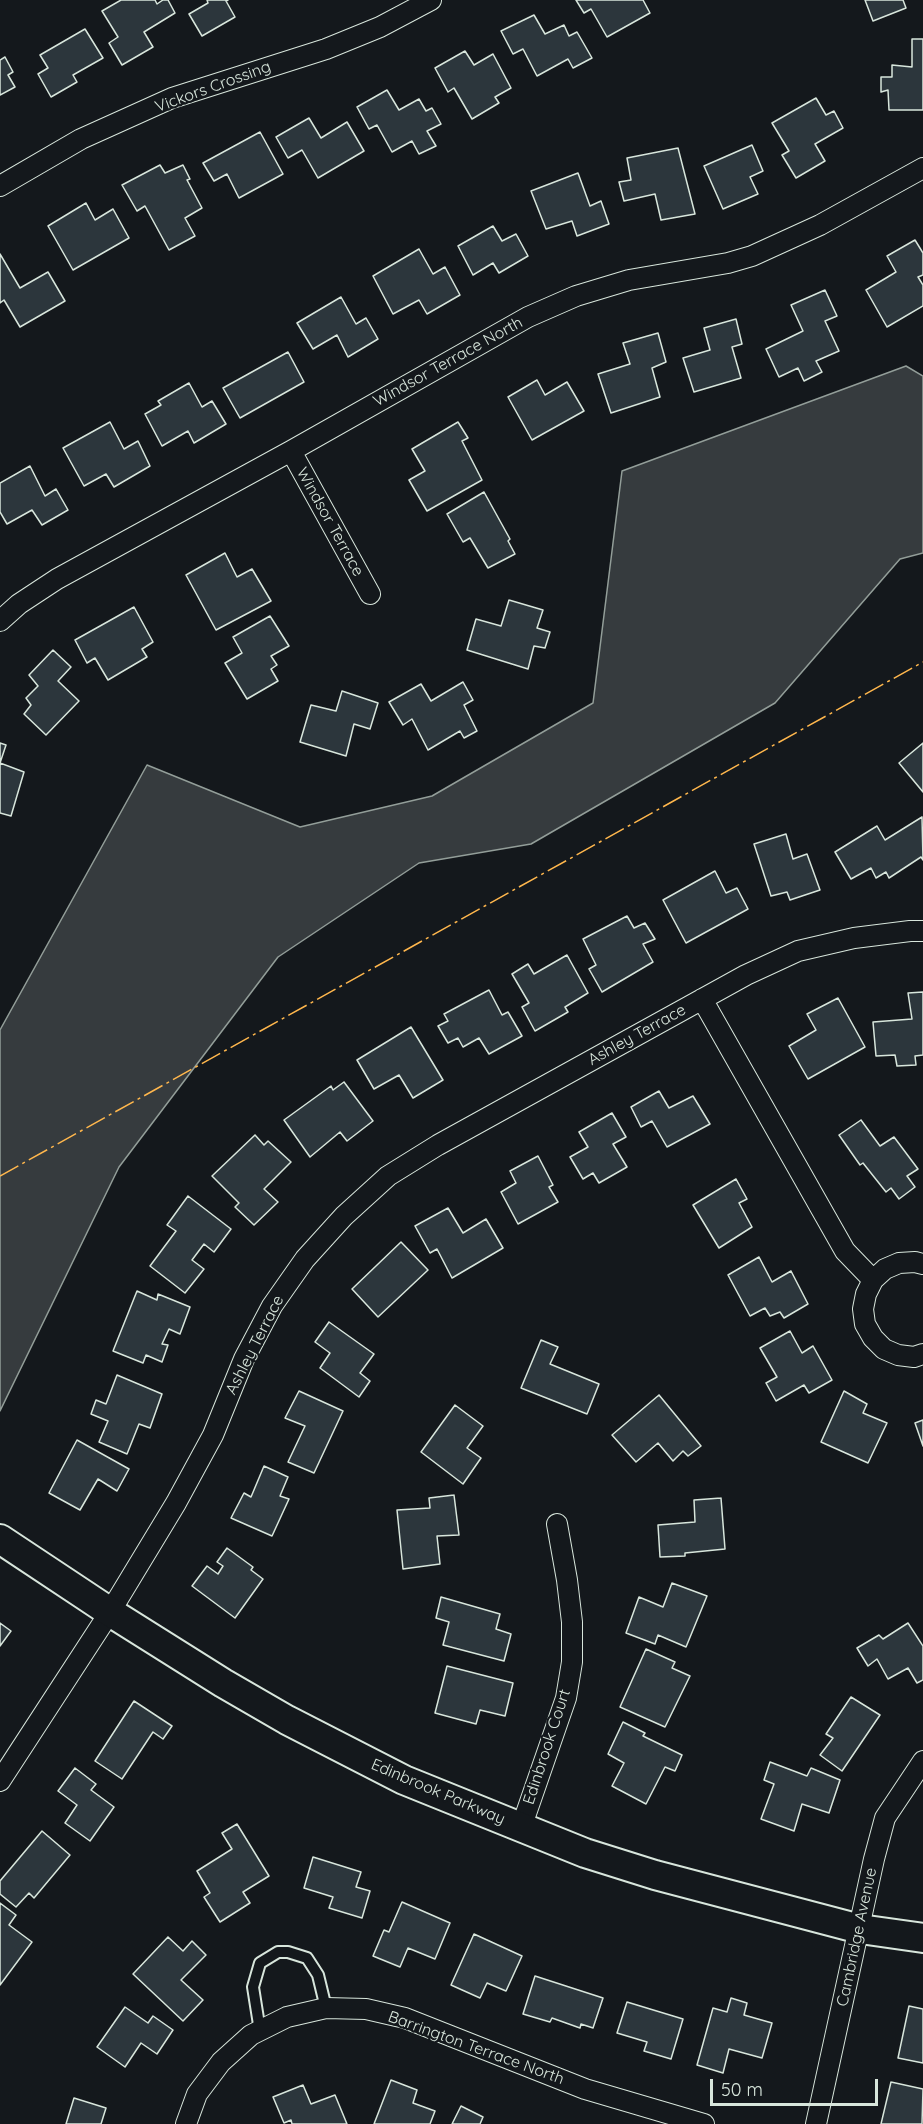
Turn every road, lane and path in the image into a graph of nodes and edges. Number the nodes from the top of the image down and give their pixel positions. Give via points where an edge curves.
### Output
1 (431, 0) edge
2 (923, 168) edge
3 (0, 186) edge
4 (291, 451) junction
5 (370, 594) dead end
6 (0, 621) edge
7 (923, 931) edge
8 (702, 999) junction
9 (923, 1264) edge
10 (873, 1280) junction
11 (923, 1354) edge
12 (557, 1524) dead end
13 (0, 1539) edge
14 (110, 1612) junction
15 (923, 1761) edge
16 (0, 1781) edge
17 (520, 1828) junction
18 (860, 1929) junction
19 (923, 1938) edge
20 (326, 2008) junction
21 (260, 2031) junction
22 (186, 2124) edge
23 (704, 2124) edge
24 (816, 2124) edge

1 - 3 street, Vickors Crossing via 326,49 172,99 81,139
2 - 4 street, Windsor Terrace North via 820,225 752,256 629,280 528,316
4 - 5 street, Windsor Terrace
4 - 6 street, Windsor Terrace North via 57,579
7 - 8 street, Ashley Terrace via 854,938 798,951
8 - 10 street, Ashley Terrace via 845,1251
8 - 14 street, Ashley Terrace via 438,1145 388,1176 344,1216 305,1259 272,1306 177,1503
9 - 10 street via 899,1263
10 - 11 street via 863,1309 873,1338 898,1355
12 - 17 street, Edinbrook Court via 572,1622 572,1662 566,1698
13 - 14 street, Edinbrook Parkway
14 - 16 street, Ashley Terrace
14 - 17 street, Edinbrook Parkway via 319,1737 404,1780
15 - 18 street, Cambridge Avenue via 885,1818
17 - 18 street, Edinbrook Parkway via 655,1875
18 - 19 street, Edinbrook Parkway
18 - 24 street, Cambridge Avenue
20 - 21 street, Barrington Terrace North via 287,2017
20 - 21 lane via 318,1975 307,1958 278,1952 260,1963 253,1987
20 - 23 street, Barrington Terrace North via 366,2009 405,2018 585,2089
21 - 22 street, Barrington Terrace North via 221,2062 197,2094

